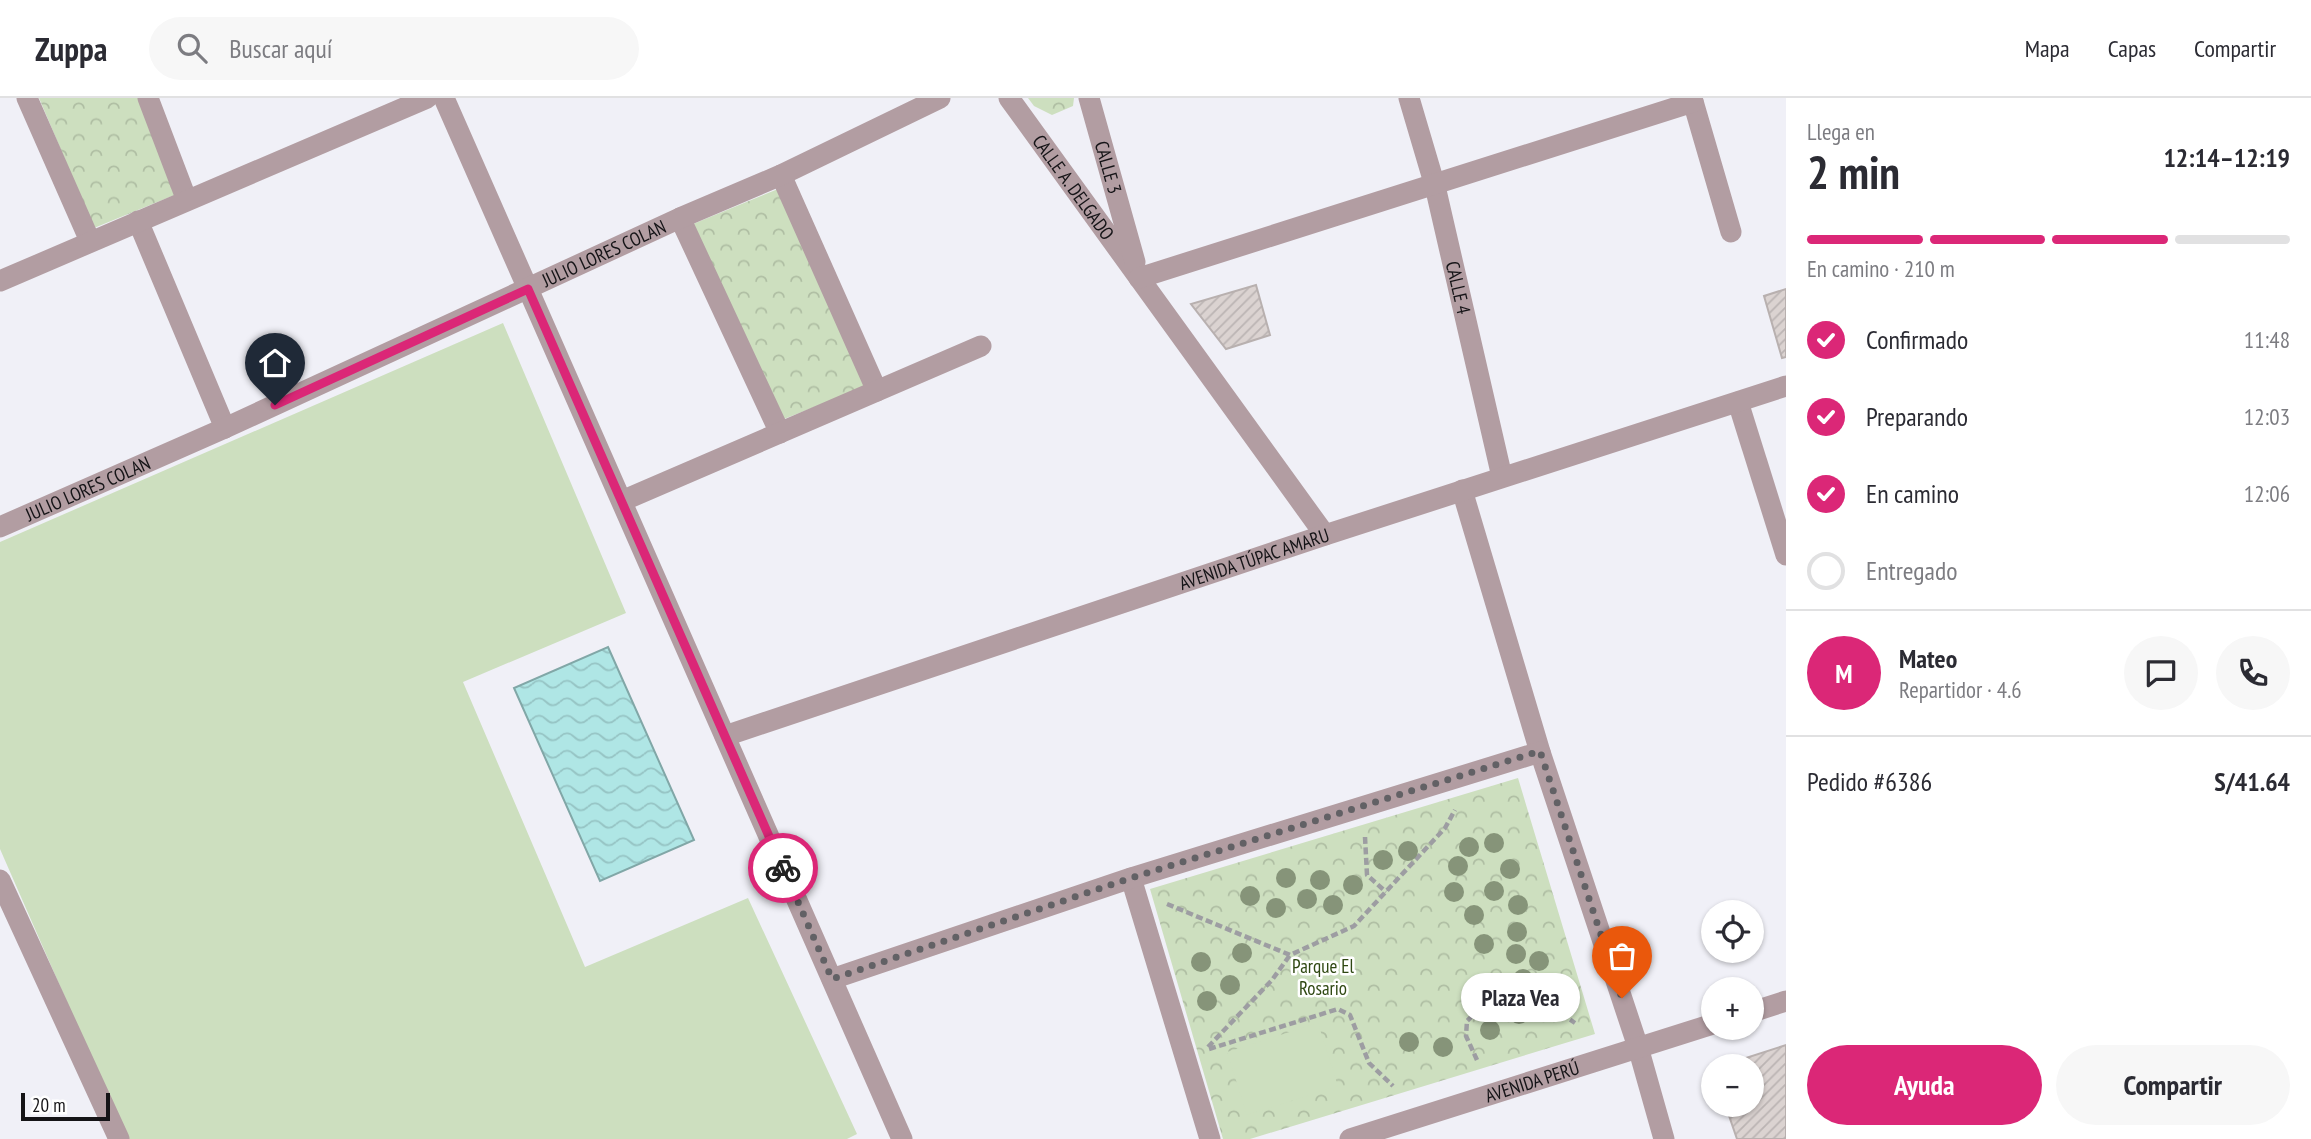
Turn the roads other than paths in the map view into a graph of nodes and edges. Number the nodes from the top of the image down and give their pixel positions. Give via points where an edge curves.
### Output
1 (27, 98) edge
2 (148, 98) edge
3 (426, 98) edge
4 (444, 98) edge
5 (940, 98) edge
6 (1009, 98) edge
7 (1089, 98) edge
8 (1409, 98) edge
9 (1693, 100) edge
10 (781, 175) junction
11 (1435, 186) junction
12 (186, 198) junction
13 (680, 219) junction
14 (138, 221) junction
15 (1731, 232) dead end
16 (90, 240) junction
17 (1139, 278) junction
18 (0, 281) edge
19 (528, 289) junction
20 (981, 346) dead end
21 (1786, 386) edge
22 (877, 391) junction
23 (1738, 402) junction
24 (225, 428) junction
25 (780, 433) junction
26 (1502, 477) junction
27 (1462, 490) junction
28 (622, 501) junction
29 (0, 527) edge
30 (1325, 535) junction
31 (1786, 555) edge
32 (725, 736) junction
33 (1540, 751) junction
34 (1131, 878) junction
35 (0, 880) edge
36 (832, 979) junction
37 (1786, 1001) edge
38 (1764, 1008) edge
39 (1701, 1028) edge
40 (1638, 1047) junction
41 (119, 1139) edge
42 (902, 1139) edge
43 (1210, 1139) edge
44 (1350, 1139) edge
45 (1664, 1139) edge

1 - 16 street
2 - 12 street
3 - 12 street
4 - 19 street
5 - 10 street, JULIO LORES COLAN
6 - 17 street, CALLE A. DELGADO
7 - 17 street, CALLE 3
8 - 11 street, CALLE 4
9 - 11 street
9 - 15 street
10 - 13 street, JULIO LORES COLAN
10 - 22 street
11 - 17 street
11 - 26 street, CALLE 4
12 - 14 street
13 - 19 street, JULIO LORES COLAN
13 - 25 street
14 - 16 street
14 - 24 street
16 - 18 street
17 - 30 street, CALLE A. DELGADO
19 - 24 street, JULIO LORES COLAN
19 - 28 street
20 - 22 street
21 - 23 street, AVENIDA TÚPAC AMARU
22 - 25 street
23 - 26 street, AVENIDA TÚPAC AMARU
23 - 31 street
24 - 29 street, JULIO LORES COLAN
25 - 28 street
26 - 27 street, AVENIDA TÚPAC AMARU
27 - 30 street, AVENIDA TÚPAC AMARU
27 - 33 street
28 - 32 street
30 - 32 street, AVENIDA TÚPAC AMARU
32 - 36 street
33 - 34 street
33 - 40 street
34 - 36 street
34 - 43 street
35 - 41 street
36 - 42 street
37 - 38 street
39 - 40 street, AVENIDA PERÚ
40 - 44 street, AVENIDA PERÚ
40 - 45 street

